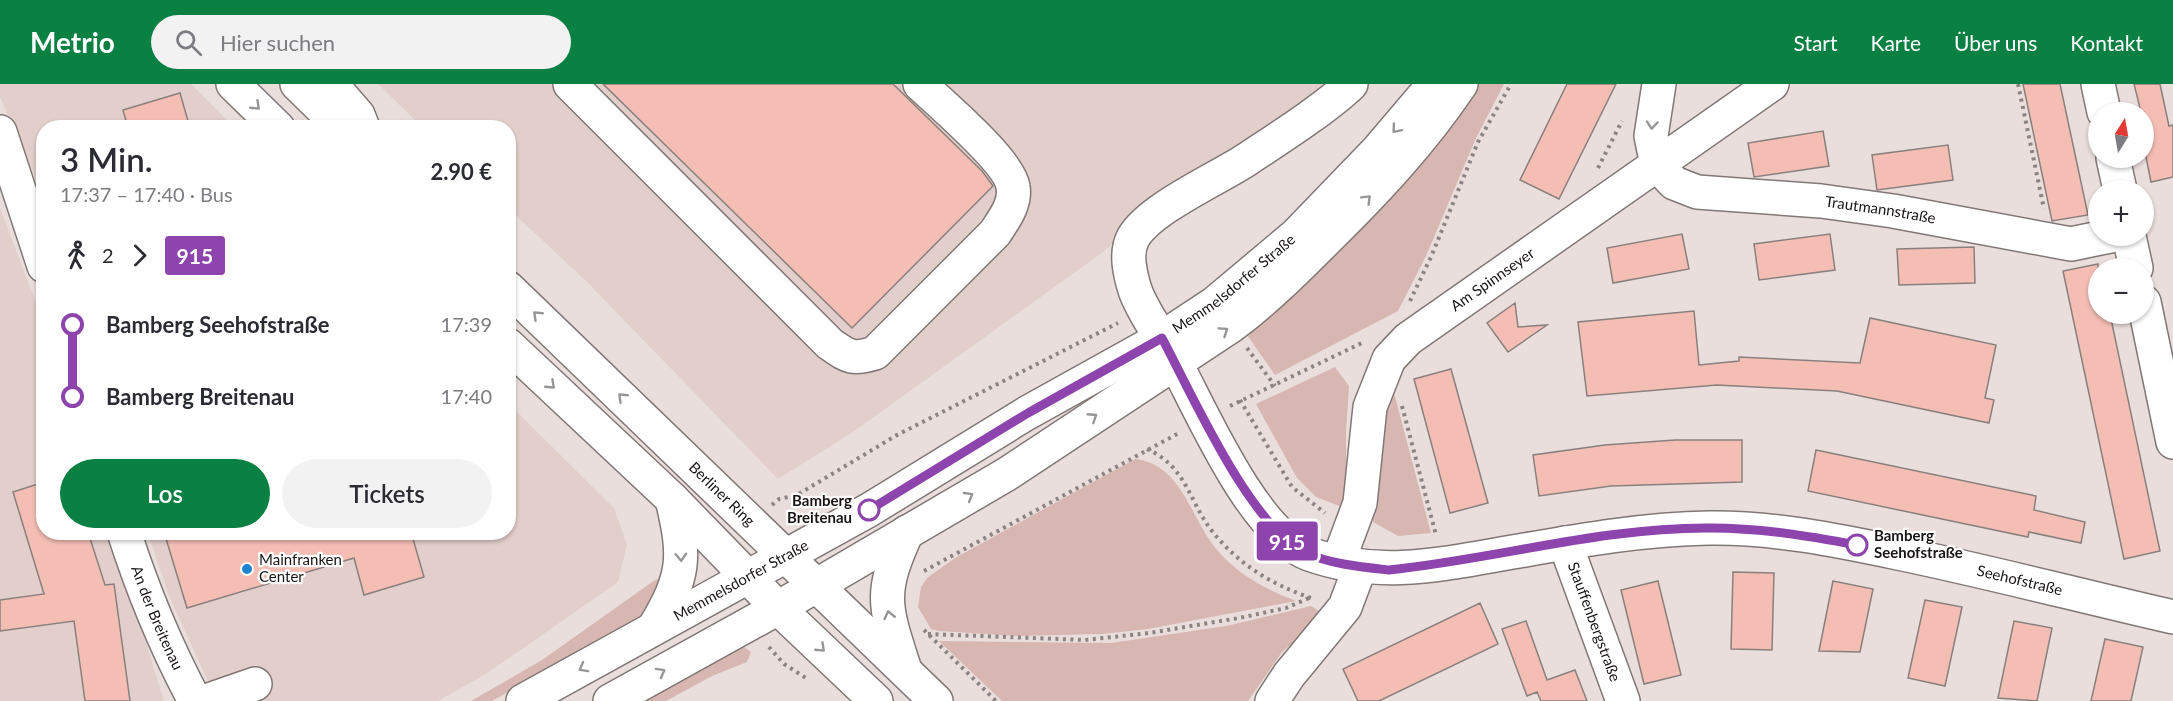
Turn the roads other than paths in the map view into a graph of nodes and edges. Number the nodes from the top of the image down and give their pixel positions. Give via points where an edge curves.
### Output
1 (233, 84) edge
2 (297, 84) edge
3 (331, 84) edge
4 (570, 84) edge
5 (920, 84) edge
6 (1351, 84) edge
7 (1434, 84) edge
8 (1461, 84) edge
9 (1659, 84) edge
10 (1772, 84) edge
11 (2098, 84) edge
12 (2102, 102) edge
13 (270, 120) edge
14 (334, 120) edge
15 (360, 120) edge
16 (0, 132) edge
17 (1657, 165) junction
18 (2088, 241) edge
19 (36, 242) edge
20 (516, 296) edge
21 (2149, 324) edge
22 (1168, 351) junction
23 (516, 353) edge
24 (2173, 442) edge
25 (672, 499) junction
26 (907, 532) junction
27 (127, 540) edge
28 (1565, 543) junction
29 (787, 555) junction
30 (1349, 565) junction
31 (748, 576) junction
32 (818, 585) junction
33 (778, 608) junction
34 (2173, 617) edge
35 (652, 630) junction
36 (906, 671) junction
37 (255, 684) dead end
38 (195, 701) edge
39 (206, 701) edge
40 (523, 701) edge
41 (610, 701) edge
42 (876, 701) edge
43 (936, 701) edge
44 (1272, 701) edge
45 (1623, 701) edge

1 -> 13 main road
2 - 14 main road
3 - 15 main road
4 - 5 main road via 830,344 859,358 875,353 995,233 1010,209 1013,186 1000,162
6 - 22 main road, Seehofstraße via 1246,160 1149,219 1132,239 1129,271 1143,309
7 -> 22 main road, Memmelsdorfer Straße via 1378,150 1296,235 1215,303
22 -> 8 main road, Memmelsdorfer Straße via 1264,302 1385,182 1436,122
9 -> 17 main road via 1651,136
10 - 17 main road, Am Spinnseyer
11 - 12 main road
16 - 19 main road
17 - 18 main road, Trautmannstraße via 1674,183 1697,192 1821,201 2071,244
17 - 30 main road, Am Spinnseyer via 1408,339 1389,359 1370,407
29 -> 20 main road, Berliner Ring
21 - 24 main road
26 -> 22 main road, Memmelsdorfer Straße via 1007,474
22 - 29 main road, Memmelsdorfer Straße via 1028,413
22 - 30 main road, Seehofstraße via 1246,492 1268,522 1286,541 1305,553
23 -> 25 main road
25 - 31 main road
25 -> 35 main road via 679,530 681,571 676,589
26 - 32 main road, Memmelsdorfer Straße
36 -> 26 main road via 886,601 889,578
27 - 38 main road, An der Breitenau via 145,596
28 - 30 main road, Seehofstraße via 1389,570
28 - 34 main road, Seehofstraße via 1710,528 1778,532 1924,559
28 - 45 main road, Stauffenbergstraße
29 - 31 main road, Memmelsdorfer Straße
29 - 32 main road, Berliner Ring
30 - 44 main road, Am Spinnseyer via 1345,607
31 - 33 main road
31 - 35 main road, Memmelsdorfer Straße
32 - 33 main road, Memmelsdorfer Straße
32 - 36 main road, Berliner Ring
41 -> 33 main road, Memmelsdorfer Straße
33 -> 42 main road
35 -> 40 main road, Memmelsdorfer Straße
36 - 43 main road, Berliner Ring
37 - 39 main road

